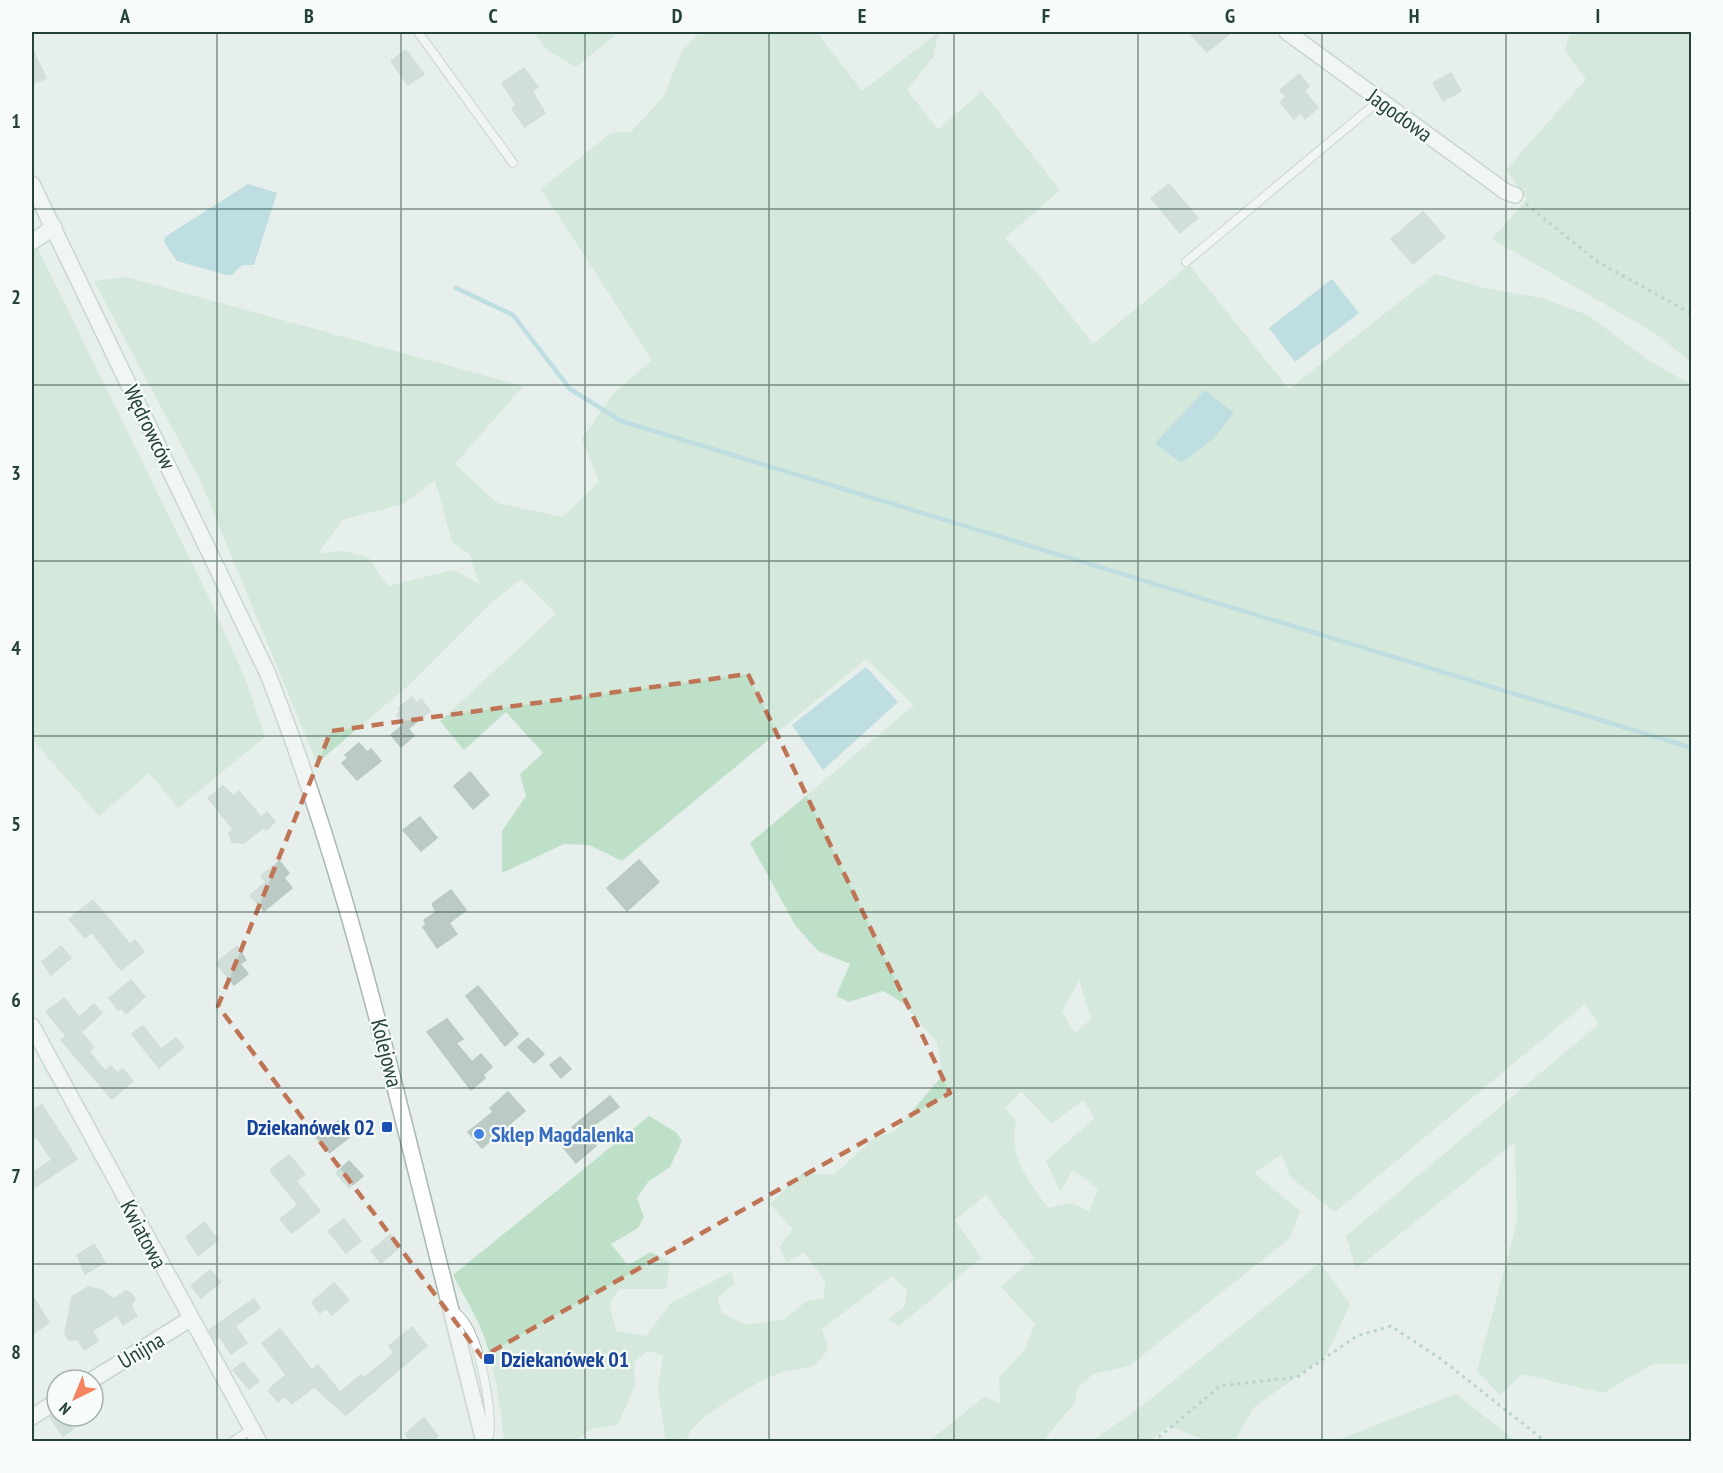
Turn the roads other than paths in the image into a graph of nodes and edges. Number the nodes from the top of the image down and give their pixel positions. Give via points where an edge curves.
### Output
1 (418, 32) edge
2 (1287, 32) edge
3 (1380, 100) junction
4 (513, 163) dead end
5 (32, 184) edge
6 (1515, 195) road end
7 (54, 227) junction
8 (32, 242) edge
9 (1186, 261) dead end
10 (267, 672) joint
11 (32, 1026) edge
12 (190, 1319) junction
13 (105, 1372) edge
14 (45, 1409) edge
15 (32, 1417) edge
16 (255, 1435) edge
17 (232, 1442) edge
18 (485, 1442) edge

1 - 4 lane
2 - 3 street, Jagodowa
3 - 6 street, Jagodowa
3 - 9 lane
5 - 7 street, Wędrowców
7 - 8 street
7 - 10 street, Wędrowców
10 - 18 street, Kolejowa via 306,776 356,936
11 - 12 street, Kwiatowa
12 - 13 street, Unijna
12 - 16 street, Kwiatowa
14 - 15 street
16 - 17 lane

